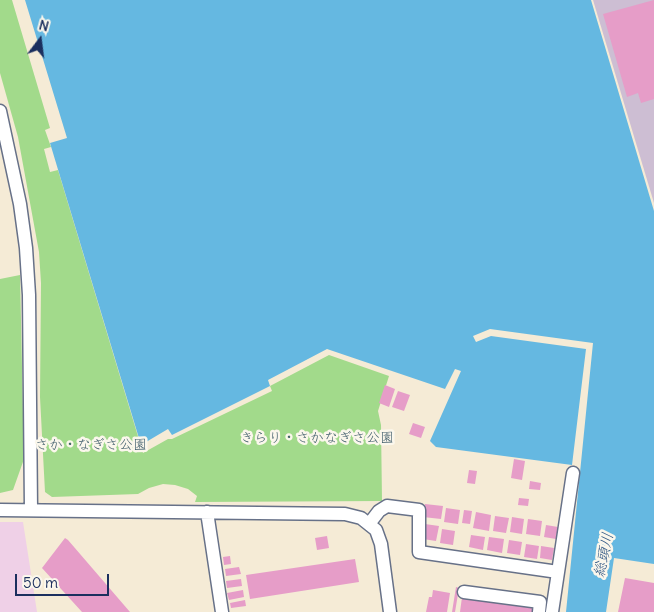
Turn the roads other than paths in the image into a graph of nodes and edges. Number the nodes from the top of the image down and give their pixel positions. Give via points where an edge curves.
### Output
1 (0, 111) edge
2 (573, 473) dead end
3 (0, 510) edge
4 (31, 510) junction
5 (207, 512) junction
6 (369, 524) junction
7 (558, 572) junction
8 (464, 592) dead end
9 (222, 612) edge
10 (390, 612) edge
11 (539, 612) edge
12 (552, 612) edge

1 - 4 street via 26,248
2 - 7 street
3 - 4 street
4 - 5 street
5 - 6 street via 345,514
5 - 9 street
6 - 7 street via 387,506 419,510 419,552
6 - 10 street via 376,530 381,544
7 - 12 street
8 - 11 street via 540,602

